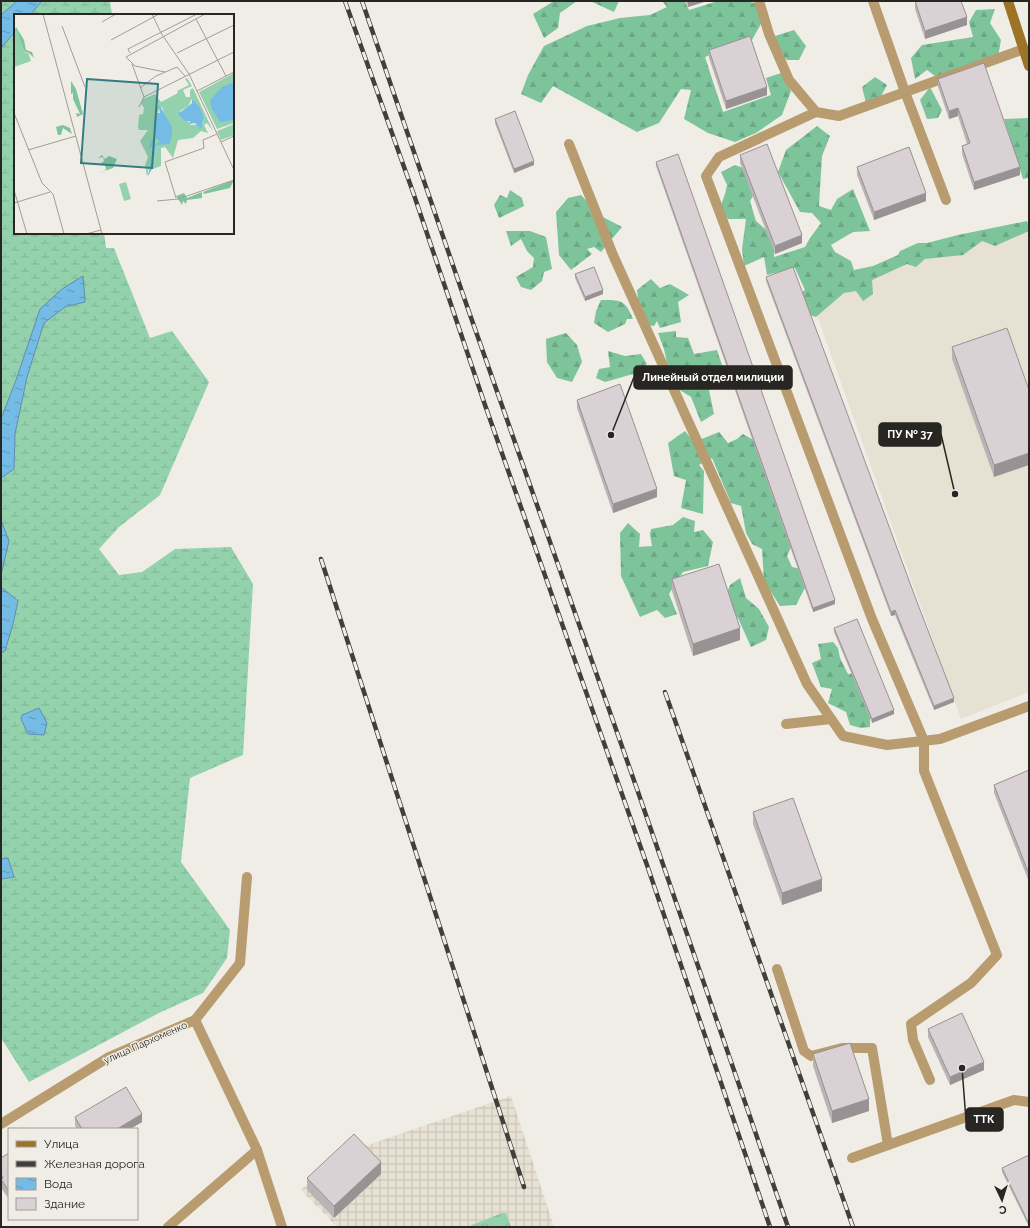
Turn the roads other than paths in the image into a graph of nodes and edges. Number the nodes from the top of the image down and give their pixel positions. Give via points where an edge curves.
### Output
1 (759, 1) edge
2 (873, 1) edge
3 (1008, 1) edge
4 (1024, 49) junction
5 (1029, 66) edge
6 (905, 92) junction
7 (816, 112) junction
8 (570, 144) dead end
9 (946, 200) dead end
10 (1029, 706) edge
11 (831, 719) junction
12 (786, 724) dead end
13 (924, 741) junction
14 (247, 877) dead end
15 (776, 969) dead end
16 (195, 1020) junction
17 (930, 1080) dead end
18 (1029, 1102) edge
19 (1, 1124) edge
20 (888, 1145) junction
21 (257, 1150) junction
22 (852, 1158) dead end
23 (168, 1227) edge
24 (282, 1227) edge

1 - 7 street via 769,34 789,80
2 - 6 street
3 - 4 main road
4 - 5 main road
4 - 6 street
6 - 7 street via 839,116
6 - 9 street
7 - 13 street via 719,157 706,176 872,619
8 - 11 street via 613,255 807,684
10 - 13 street via 940,739
11 - 12 street
11 - 13 street via 843,736 888,745
13 - 17 street via 924,771 998,955 970,983 911,1024 913,1040
14 - 16 street, улица Пархоменко via 240,963
15 - 20 street via 804,1051 811,1056 842,1048 872,1048
16 - 19 street, улица Пархоменко via 109,1056
16 - 21 street
18 - 20 street via 1014,1100
20 - 22 street
21 - 23 street
21 - 24 street

